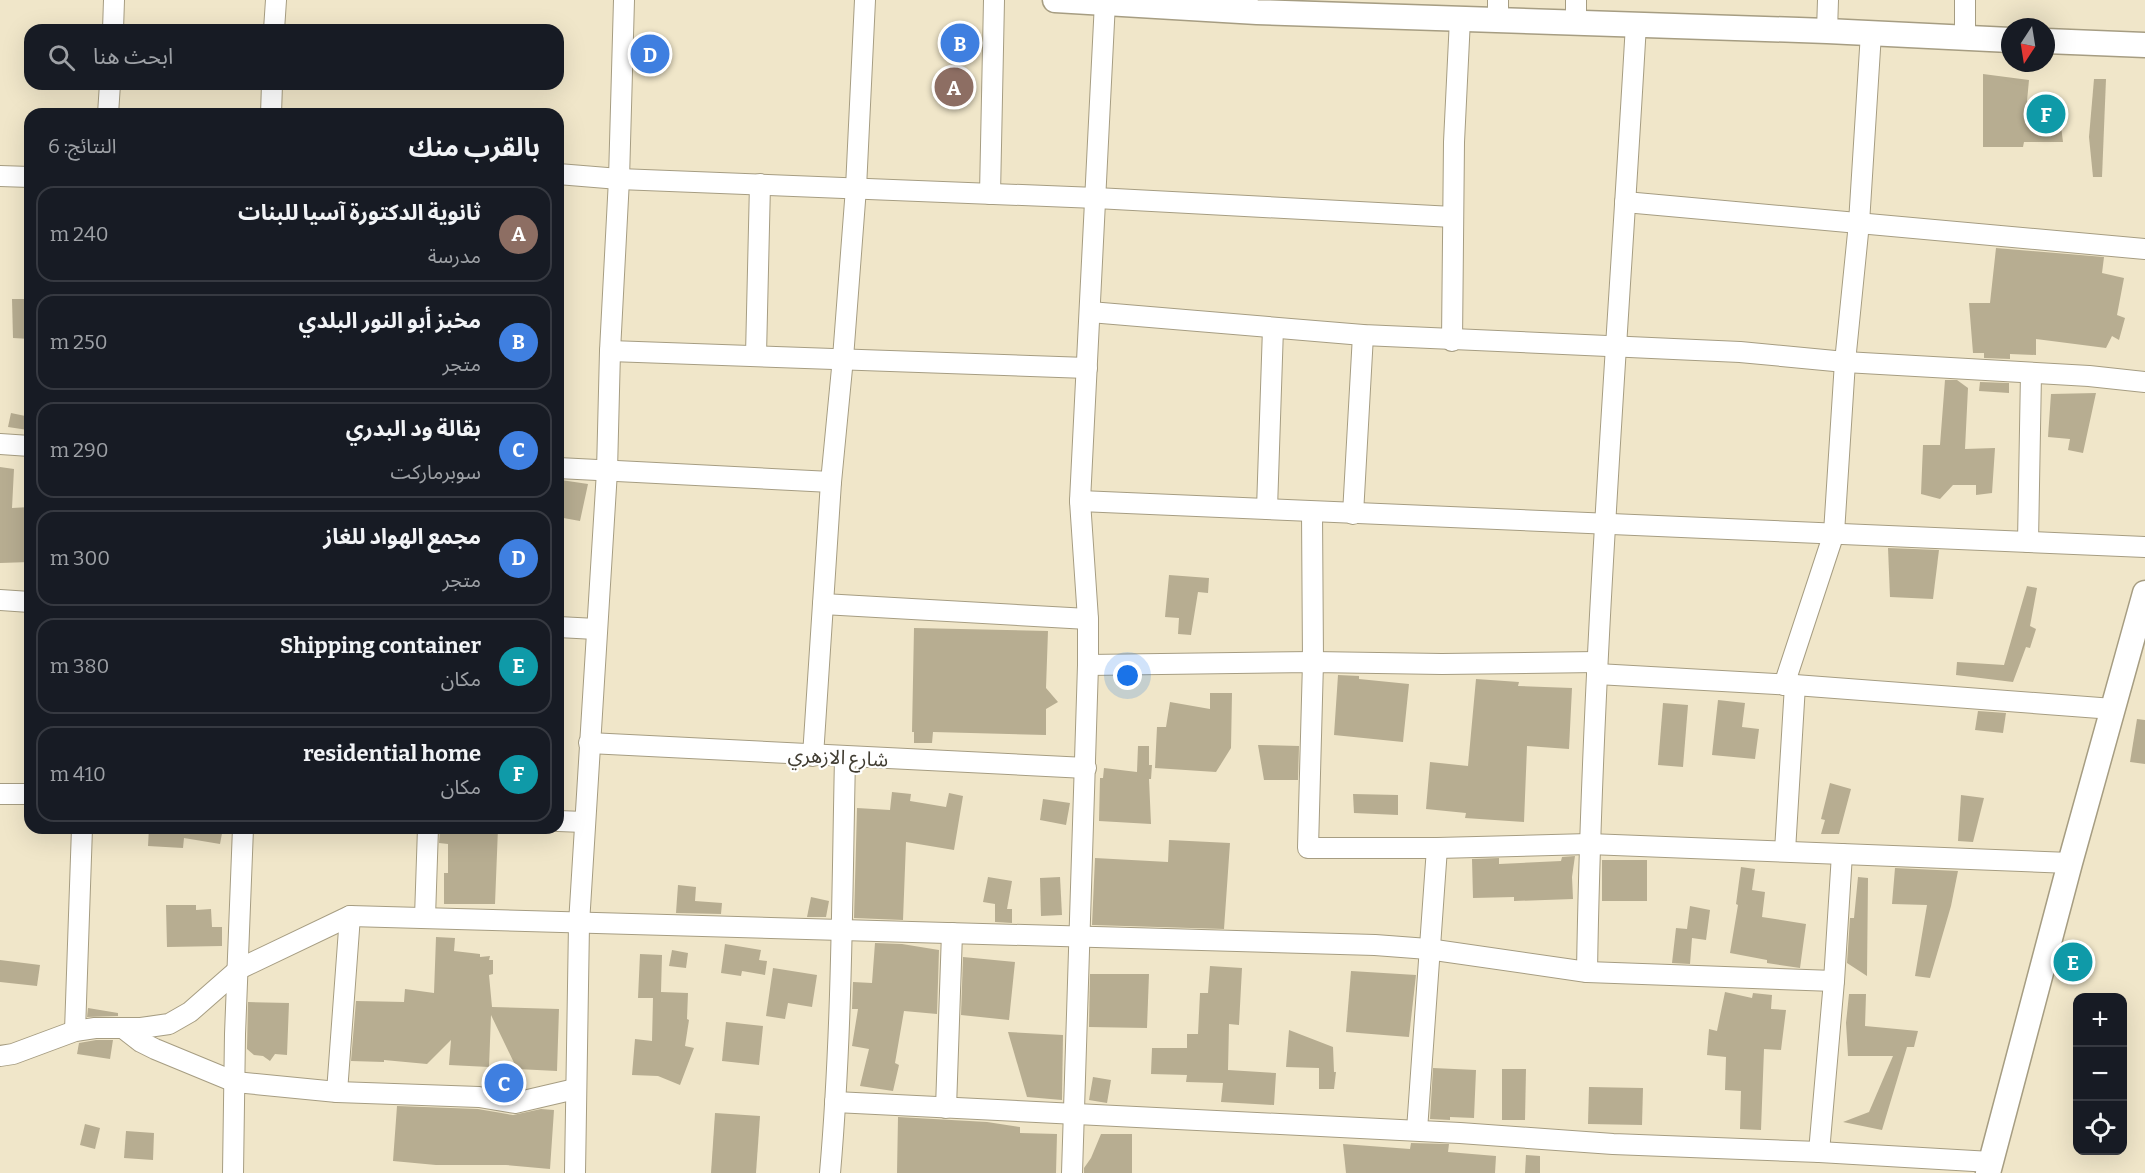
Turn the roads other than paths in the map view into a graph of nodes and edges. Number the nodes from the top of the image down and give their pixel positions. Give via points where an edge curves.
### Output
1 (114, 0) edge
2 (276, 0) edge
3 (624, 0) edge
4 (865, 0) edge
5 (994, 0) edge
6 (1055, 0) edge
7 (1828, 0) edge
8 (1965, 0) edge
9 (1105, 2) junction
10 (1135, 2) edge
11 (1258, 6) edge
12 (1498, 10) edge
13 (1576, 11) edge
14 (1460, 19) junction
15 (113, 24) edge
16 (274, 24) edge
17 (1636, 24) junction
18 (1827, 31) junction
19 (1871, 33) junction
20 (1965, 38) junction
21 (2001, 40) edge
22 (2055, 41) edge
23 (2145, 45) edge
24 (110, 90) edge
25 (272, 90) edge
26 (108, 108) edge
27 (271, 108) edge
28 (564, 174) edge
29 (0, 176) edge
30 (24, 177) edge
31 (619, 178) junction
32 (760, 184) junction
33 (856, 188) junction
34 (990, 194) junction
35 (1096, 198) junction
36 (1626, 202) junction
37 (1453, 217) junction
38 (1859, 223) junction
39 (2145, 249) edge
40 (1090, 312) junction
41 (1273, 328) junction
42 (1363, 336) junction
43 (1452, 341) junction
44 (1615, 346) junction
45 (610, 351) junction
46 (756, 355) junction
47 (843, 358) junction
48 (1845, 362) junction
49 (1087, 368) junction
50 (2031, 373) junction
51 (2145, 382) edge
52 (0, 444) edge
53 (24, 446) edge
54 (564, 468) edge
55 (607, 471) junction
56 (831, 482) junction
57 (1080, 501) junction
58 (1267, 509) junction
59 (1312, 512) junction
60 (1353, 514) junction
61 (1605, 524) junction
62 (1834, 533) junction
63 (2028, 542) junction
64 (2145, 547) edge
65 (2145, 593) edge
66 (0, 600) edge
67 (24, 602) edge
68 (823, 604) junction
69 (1088, 619) junction
70 (564, 627) edge
71 (596, 629) junction
72 (1313, 662) junction
73 (1088, 665) junction
74 (1597, 668) junction
75 (1789, 685) junction
76 (2113, 709) junction
77 (589, 743) junction
78 (813, 756) junction
79 (845, 758) junction
80 (1086, 768) junction
81 (0, 794) edge
82 (24, 795) edge
83 (564, 821) edge
84 (584, 822) junction
85 (82, 834) edge
86 (243, 834) edge
87 (428, 834) edge
88 (1589, 844) junction
89 (1437, 848) junction
90 (1785, 851) junction
91 (1842, 854) junction
92 (2070, 863) junction
93 (351, 916) junction
94 (424, 917) junction
95 (579, 924) junction
96 (842, 930) junction
97 (952, 933) junction
98 (1080, 938) junction
99 (1428, 949) junction
100 (239, 969) junction
101 (1587, 972) junction
102 (1834, 981) junction
103 (123, 1028) junction
104 (75, 1031) junction
105 (0, 1056) edge
106 (235, 1082) junction
107 (575, 1089) junction
108 (337, 1092) junction
109 (835, 1102) junction
110 (946, 1108) junction
111 (1075, 1115) junction
112 (1417, 1130) junction
113 (1819, 1152) junction
114 (1990, 1167) edge
115 (234, 1173) edge
116 (575, 1173) edge
117 (831, 1173) edge
118 (1072, 1173) edge

1 - 15 street
2 - 16 street
3 - 31 street
4 - 33 street
5 - 34 street
6 - 9 street
7 - 18 street
8 - 20 street
9 - 10 street
9 - 35 street
10 - 11 street
11 - 14 street
12 - 13 street
12 - 14 street
13 - 17 street
14 - 37 street
17 - 18 street
17 - 36 street
18 - 19 street
19 - 20 street
19 - 38 street
20 - 21 street
22 - 23 street
24 - 26 street
25 - 27 street
28 - 31 street
29 - 30 street
31 - 32 street
31 - 45 street
32 - 33 street
32 - 46 street
33 - 34 street
33 - 47 street
34 - 35 street
35 - 37 street
35 - 40 street
36 - 38 street
36 - 44 street
37 - 43 street
38 - 39 street
38 - 48 street
40 - 41 street
40 - 49 street
41 - 42 street
41 - 58 street
42 - 43 street
42 - 60 street
43 - 44 street
44 - 48 street
44 - 61 street
45 - 46 street
45 - 55 street
46 - 47 street
47 - 49 street
47 - 56 street
48 - 50 street
48 - 62 street
49 - 57 street
50 - 51 street
50 - 63 street
52 - 53 street
54 - 55 street
55 - 56 street
55 - 71 street
56 - 68 street
57 - 58 street
57 - 69 street
58 - 59 street
59 - 60 street
59 - 72 street
60 - 61 street
61 - 62 street
61 - 74 street
62 - 63 street
62 - 75 street
63 - 64 street
65 - 76 street
66 - 67 street
68 - 69 street
68 - 78 street
69 - 73 street
70 - 71 street
71 - 77 street
72 - 73 street
72 - 74 street
72 - 89 street via 1308,848
73 - 80 street
74 - 75 street
74 - 88 street
75 - 76 street
75 - 90 street
76 - 92 street
77 - 78 street, شارع الازهري
77 - 84 street
78 - 79 street, شارع الازهري
79 - 80 street, شارع الازهري
79 - 96 street
80 - 98 street
81 - 82 street
83 - 84 street
84 - 95 street
85 - 104 street
86 - 100 street
87 - 94 street
88 - 89 street
88 - 90 street
88 - 101 street
89 - 99 street
90 - 91 street
91 - 92 street
91 - 102 street
92 - 114 street
93 - 94 street
93 - 100 street
93 - 108 street
94 - 95 street
95 - 96 street
95 - 107 street
96 - 97 street
96 - 109 street
97 - 98 street
97 - 110 street
98 - 99 street
98 - 111 street
99 - 101 street
99 - 112 street
100 - 103 street via 190,1012 169,1024
100 - 106 street
101 - 102 street
102 - 113 street
103 - 104 street
103 - 106 street via 155,1049
104 - 105 street
106 - 108 street
106 - 115 street
107 - 108 street via 515,1103 479,1097
107 - 116 street
109 - 110 street
109 - 117 street
110 - 111 street
111 - 112 street
111 - 118 street
112 - 113 street via 1613,1144
113 - 114 street

